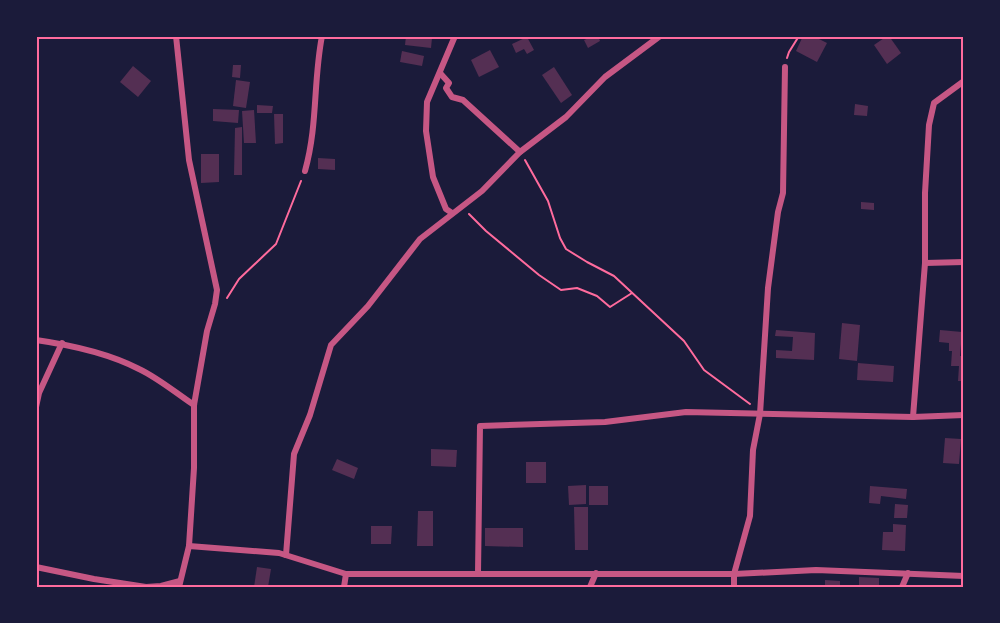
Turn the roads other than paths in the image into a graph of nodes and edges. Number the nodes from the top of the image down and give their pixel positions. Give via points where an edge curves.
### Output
1 (176, 36) edge
2 (322, 36) edge
3 (455, 36) edge
4 (660, 36) edge
5 (785, 67) road end
6 (440, 73) junction
7 (964, 81) edge
8 (961, 86) edge
9 (520, 152) junction
10 (305, 171) road end
11 (452, 213) junction
12 (964, 262) edge
13 (925, 263) junction
14 (36, 340) edge
15 (62, 344) junction
16 (194, 405) junction
17 (36, 407) edge
18 (760, 414) junction
19 (964, 415) edge
20 (914, 417) junction
21 (189, 546) junction
22 (286, 555) junction
23 (36, 567) edge
24 (478, 573) junction
25 (596, 573) junction
26 (908, 573) junction
27 (346, 574) junction
28 (734, 574) junction
29 (964, 576) edge
30 (179, 584) edge
31 (344, 587) edge
32 (590, 587) edge
33 (734, 587) edge
34 (902, 587) edge

1 - 16 street via 189,160 217,290
2 - 10 street via 314,130
3 - 6 street
4 - 9 street via 605,77 566,117
5 - 18 street via 783,193 768,288
6 - 9 street via 449,82 446,88 452,98 464,100
6 - 11 street via 427,102 426,131 433,177
7 - 8 street
8 - 13 street via 934,103 929,125
9 - 11 street via 482,191
11 - 22 street via 420,239 368,306 331,345 294,454
12 - 13 street
13 - 20 street
14 - 15 street
15 - 16 street via 140,369
15 - 17 street
16 - 21 street
18 - 20 street
18 - 24 street via 686,412 605,422 480,426
18 - 28 street via 753,450 750,516
19 - 20 street
21 - 22 street
21 - 30 street
22 - 27 street
23 - 30 street via 146,587
24 - 25 street
24 - 27 street
25 - 28 street
25 - 32 street
26 - 28 street via 816,570
26 - 29 street
26 - 34 street
27 - 31 street
28 - 33 street

